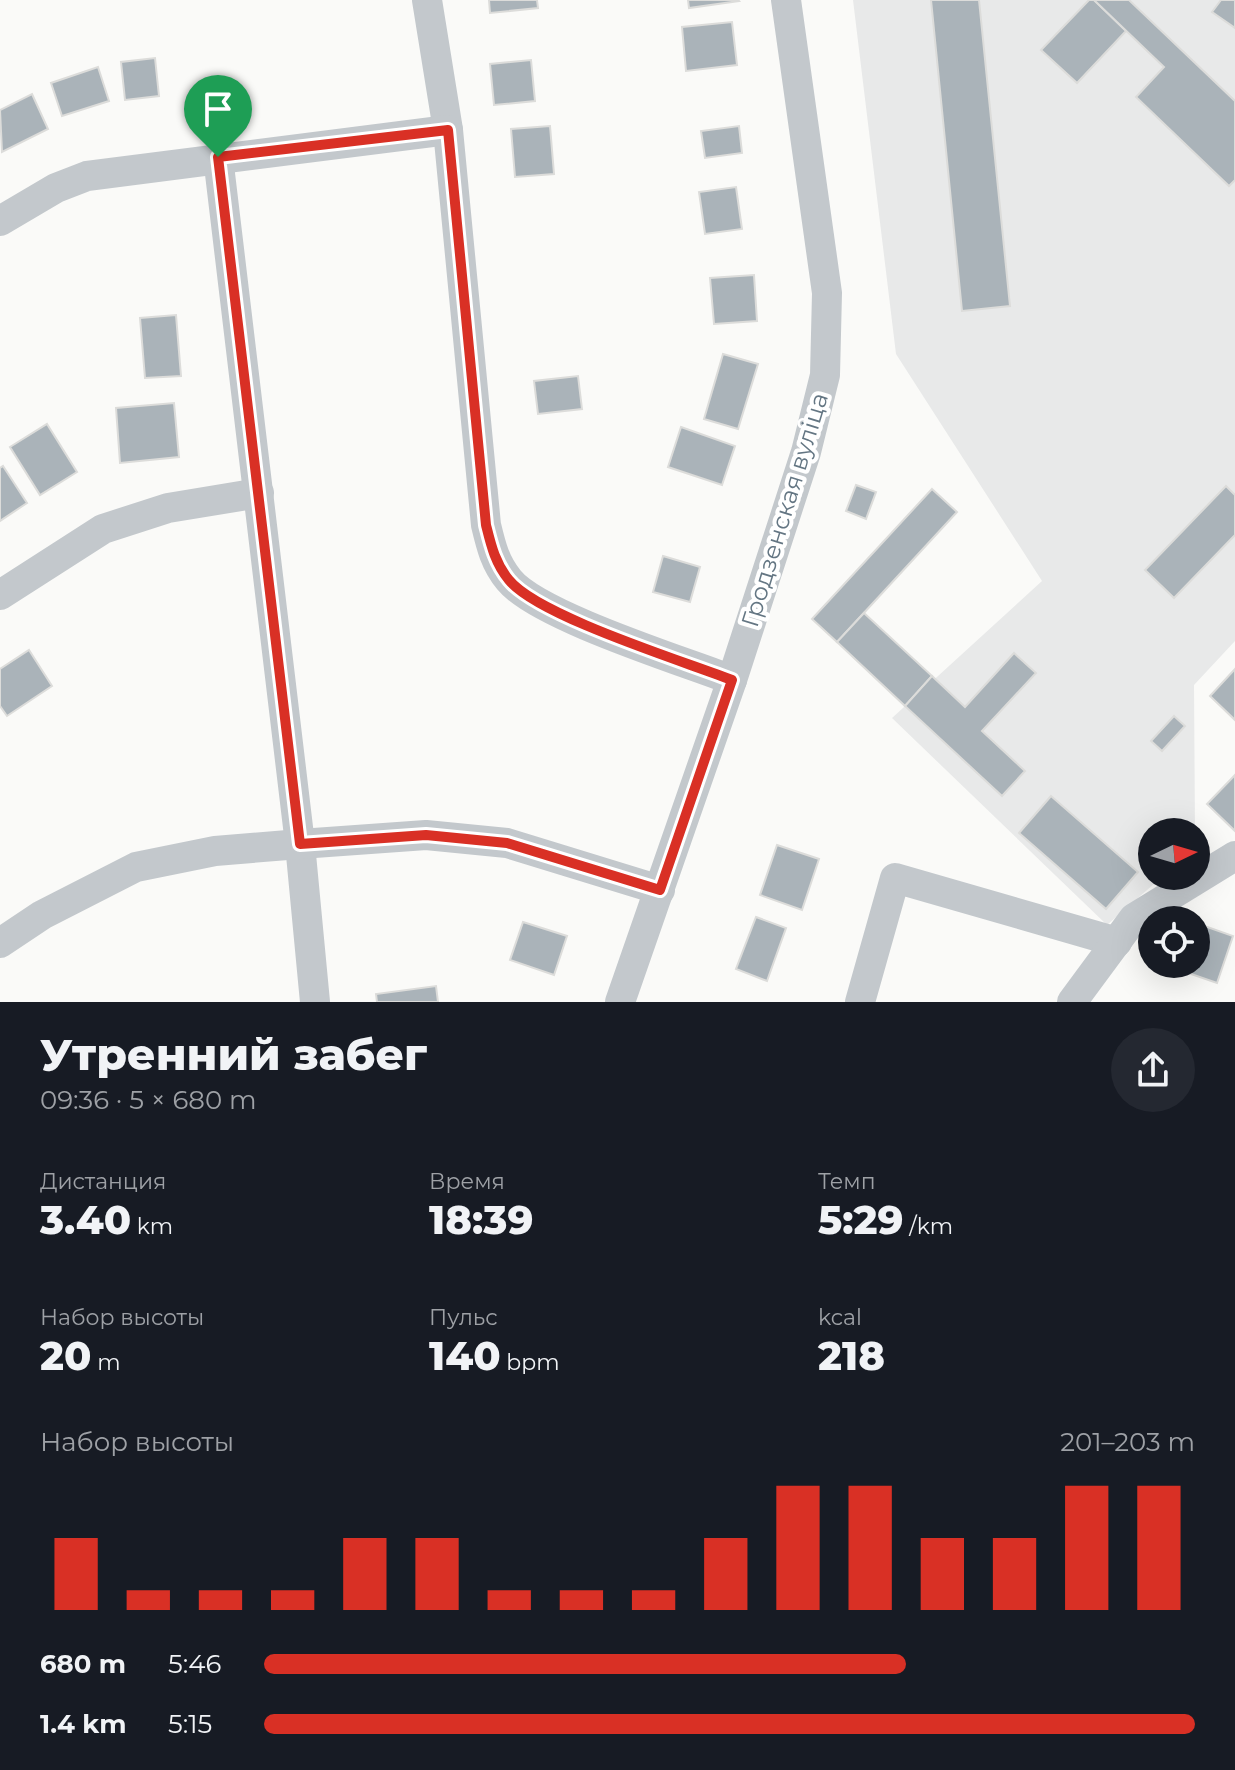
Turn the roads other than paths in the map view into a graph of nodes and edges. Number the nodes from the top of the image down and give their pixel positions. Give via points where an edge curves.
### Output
1 (427, 0) edge
2 (786, 0) edge
3 (448, 130) junction
4 (218, 157) junction
5 (0, 221) edge
6 (259, 493) junction
7 (0, 595) edge
8 (732, 680) junction
9 (300, 844) junction
10 (1235, 856) edge
11 (660, 890) junction
12 (1117, 942) junction
13 (0, 943) edge
14 (315, 1002) edge
15 (620, 1002) edge
16 (860, 1002) edge
17 (1072, 1002) edge

1 - 3 street
2 - 8 street, Гродзенская вуліца via 827,293 825,375 806,452
3 - 4 street
3 - 8 street via 486,525 496,562 511,583 542,606
4 - 5 street via 87,176
4 - 6 street
6 - 7 street via 168,508 103,529
6 - 9 street
8 - 11 street, Гродзенская вуліца
9 - 11 street via 426,835 507,843
9 - 13 street via 215,851 136,867
9 - 14 street
10 - 12 street via 1134,918
11 - 15 street, Гродзенская вуліца
12 - 16 street via 895,878
12 - 17 street

